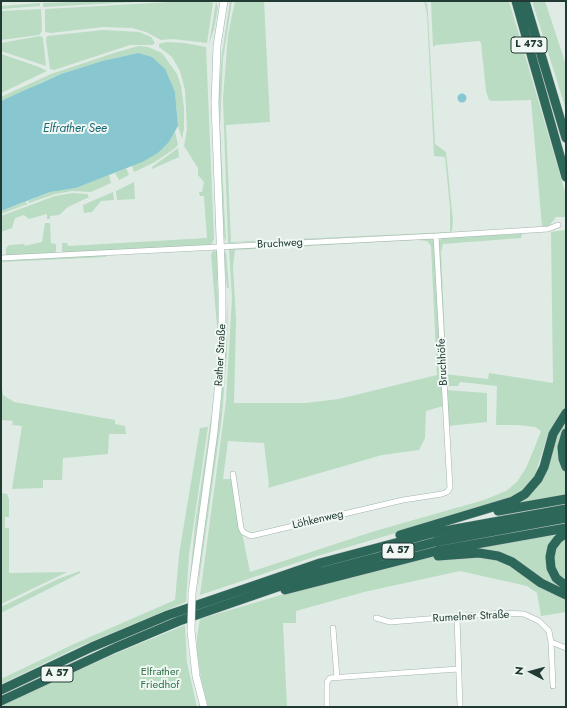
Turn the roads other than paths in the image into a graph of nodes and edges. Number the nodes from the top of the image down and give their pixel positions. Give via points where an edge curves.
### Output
1 (224, 1) edge
2 (516, 1) edge
3 (525, 1) edge
4 (566, 138) edge
5 (566, 177) edge
6 (558, 225) dead end
7 (436, 236) junction
8 (220, 247) junction
9 (1, 258) edge
10 (566, 413) edge
11 (566, 433) edge
12 (566, 467) edge
13 (233, 474) dead end
14 (450, 488) joint
15 (566, 499) edge
16 (566, 509) edge
17 (463, 517) junction
18 (566, 518) edge
19 (566, 528) edge
20 (566, 533) edge
21 (365, 550) junction
22 (374, 568) junction
23 (566, 586) edge
24 (566, 595) edge
25 (235, 601) junction
26 (457, 617) junction
27 (376, 618) dead end
28 (333, 628) dead end
29 (551, 642) junction
30 (566, 648) edge
31 (458, 668) junction
32 (337, 678) junction
33 (553, 686) dead end
34 (1, 690) edge
35 (1, 701) edge
36 (204, 707) edge
37 (327, 707) edge
38 (460, 707) edge

1 - 8 main road, Rather Straße via 217,46 215,103
2 - 5 highway, L 473
3 - 4 highway, L 473
6 - 7 street, Bruchweg via 548,229
7 - 8 street, Bruchweg
7 - 14 street, Bruchhöfe
8 - 9 street, Bruchweg
8 - 36 main road, Rather Straße, bridge via 222,323 219,386 192,593 191,631 194,660
10 - 17 highway via 553,434 544,467 531,489 513,501
11 - 12 highway via 562,446
13 - 14 street, Löhkenweg via 241,528 251,536 403,500 442,494
15 - 17 highway
16 - 21 highway, A 57 via 479,523
17 - 21 highway via 384,540
18 - 25 highway, A 57 via 474,534 384,555 321,572
19 - 22 highway via 437,551
20 - 23 highway via 552,546 550,557 556,578
21 - 34 highway, A 57 via 250,585 168,615
22 - 24 highway via 433,557 479,553 498,556 512,562 541,583
22 - 25 highway via 248,600
25 - 35 highway, A 57 via 115,648
26 - 27 street, Rumelner Straße via 390,622
26 - 29 street, Rumelner Straße via 524,614 539,621 549,631
26 - 31 street
28 - 32 street
29 - 30 street
29 - 33 street, Rumelner Straße
31 - 32 street
31 - 38 street
32 - 37 street via 330,678 327,682

